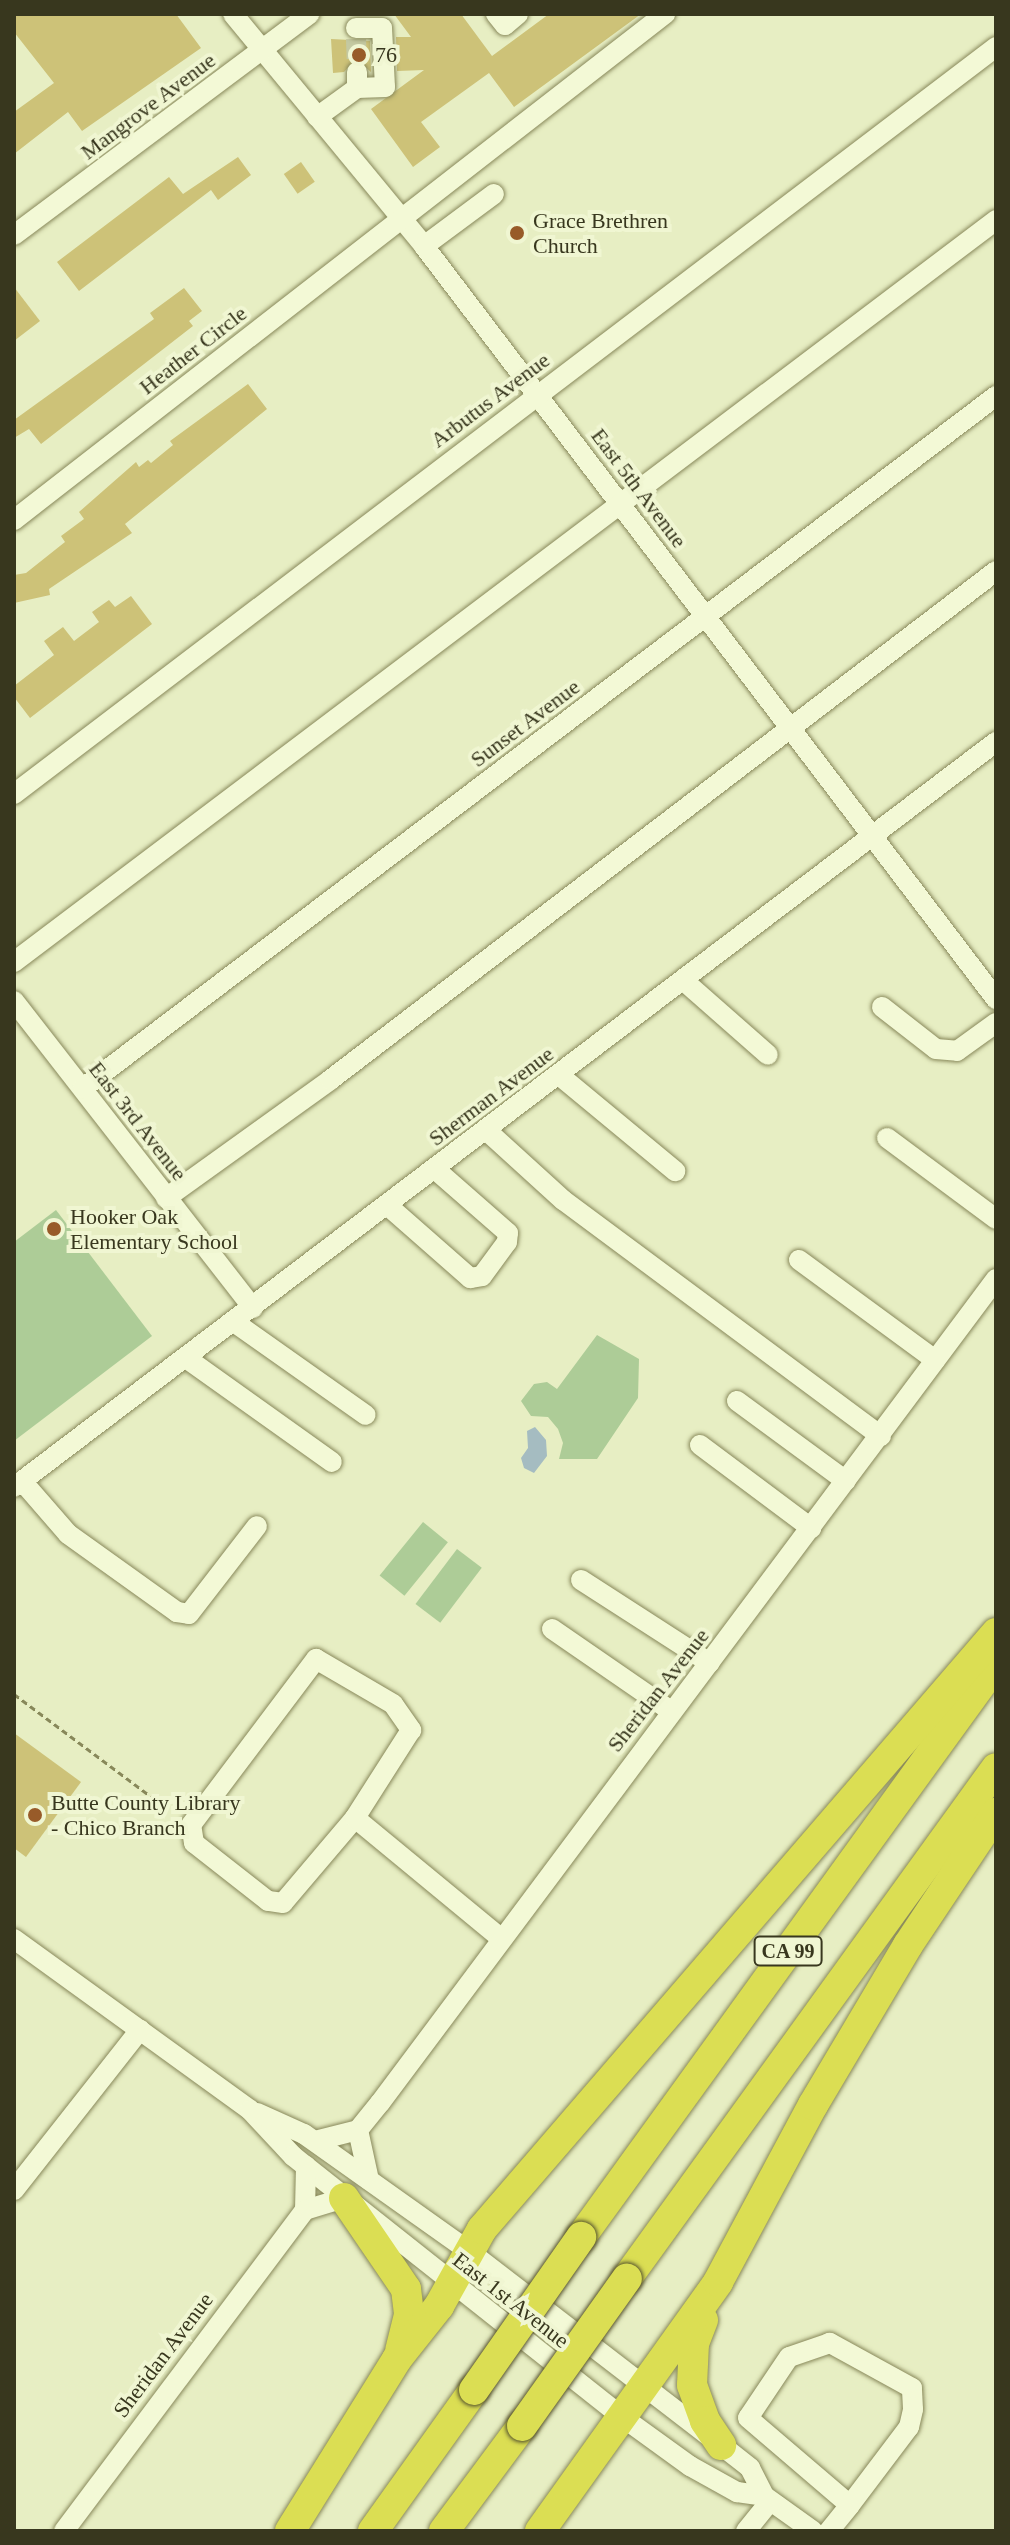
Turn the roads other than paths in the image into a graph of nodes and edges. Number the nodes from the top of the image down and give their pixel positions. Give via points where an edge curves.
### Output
1 (233, 14) edge
2 (309, 14) edge
3 (496, 14) edge
4 (518, 14) edge
5 (665, 14) edge
6 (353, 27) edge
7 (996, 47) edge
8 (262, 51) junction
9 (317, 117) junction
10 (494, 194) dead end
11 (402, 217) junction
12 (996, 220) edge
13 (14, 235) edge
14 (424, 246) junction
15 (538, 394) junction
16 (996, 396) edge
17 (621, 504) junction
18 (14, 520) edge
19 (996, 571) edge
20 (706, 617) junction
21 (789, 726) junction
22 (996, 742) edge
23 (14, 794) edge
24 (871, 837) junction
25 (14, 962) edge
26 (683, 980) junction
27 (996, 999) edge
28 (14, 1001) edge
29 (882, 1007) dead end
30 (996, 1023) edge
31 (768, 1055) dead end
32 (559, 1075) junction
33 (83, 1088) junction
34 (486, 1130) junction
35 (887, 1138) dead end
36 (435, 1169) junction
37 (675, 1171) dead end
38 (166, 1198) junction
39 (387, 1205) junction
40 (996, 1219) edge
41 (799, 1260) dead end
42 (996, 1279) edge
43 (253, 1308) junction
44 (234, 1322) junction
45 (186, 1358) junction
46 (935, 1360) junction
47 (737, 1401) dead end
48 (366, 1415) dead end
49 (881, 1436) junction
50 (700, 1445) dead end
51 (332, 1462) dead end
52 (846, 1481) junction
53 (18, 1484) edge
54 (257, 1526) dead end
55 (811, 1528) junction
56 (581, 1580) dead end
57 (552, 1629) dead end
58 (996, 1633) edge
59 (710, 1663) junction
60 (996, 1664) edge
61 (671, 1711) junction
62 (996, 1768) edge
63 (996, 1813) edge
64 (355, 1818) junction
65 (14, 1939) edge
66 (502, 1939) junction
67 (140, 2030) junction
68 (250, 2110) junction
69 (358, 2130) junction
70 (315, 2141) junction
71 (306, 2166) junction
72 (369, 2180) junction
73 (14, 2190) edge
74 (344, 2198) junction
75 (305, 2210) junction
76 (470, 2252) junction
77 (718, 2282) junction
78 (451, 2283) junction
79 (397, 2359) junction
80 (647, 2385) junction
81 (625, 2419) junction
82 (721, 2445) junction
83 (767, 2498) junction
84 (850, 2505) junction
85 (64, 2531) edge
86 (290, 2531) edge
87 (373, 2531) edge
88 (444, 2531) edge
89 (540, 2531) edge
90 (746, 2531) edge
91 (813, 2531) edge
92 (829, 2531) edge

1 - 8 street, East 5th Avenue
2 - 8 street, Mangrove Avenue
3 - 4 street via 505,25
5 - 11 street, Heather Circle
6 - 9 street via 382,28 385,87 357,80
7 - 15 street, Arbutus Avenue
8 - 9 street, East 5th Avenue
8 - 13 street, Mangrove Avenue
9 - 11 street, East 5th Avenue
10 - 14 street
11 - 14 street, East 5th Avenue
11 - 18 street, Heather Circle
12 - 17 street
14 - 15 street, East 5th Avenue
15 - 17 street, East 5th Avenue
15 - 23 street, Arbutus Avenue
16 - 20 street, Sunset Avenue
17 - 20 street, East 5th Avenue
17 - 25 street
19 - 21 street
20 - 21 street, East 5th Avenue
20 - 33 street, Sunset Avenue
21 - 24 street, East 5th Avenue
21 - 38 street via 330,1080
22 - 24 street, Sherman Avenue
24 - 26 street, Sherman Avenue
24 - 27 street, East 5th Avenue
26 - 31 street
26 - 32 street, Sherman Avenue
28 - 33 street, East 3rd Avenue
29 - 30 street via 936,1049 957,1051
32 - 34 street, Sherman Avenue
32 - 37 street
33 - 38 street, East 3rd Avenue
34 - 36 street, Sherman Avenue
34 - 49 street via 563,1200
35 - 40 street
36 - 39 street, Sherman Avenue
36 - 39 street via 508,1233 482,1276 470,1278
38 - 43 street, East 3rd Avenue
39 - 43 street, Sherman Avenue
41 - 46 street
42 - 46 street, Sheridan Avenue
43 - 44 street, Sherman Avenue
44 - 45 street, Sherman Avenue
44 - 48 street
45 - 51 street
45 - 53 street, Sherman Avenue
46 - 49 street, Sheridan Avenue
47 - 52 street
49 - 52 street, Sheridan Avenue
50 - 55 street
52 - 55 street, Sheridan Avenue
53 - 54 street via 68,1534 177,1612 189,1614
55 - 59 street, Sheridan Avenue
56 - 59 street
57 - 61 street
58 - 76 highway via 484,2226
59 - 61 street, Sheridan Avenue
60 - 87 highway, CA 99, bridge
61 - 66 street, Sheridan Avenue
62 - 88 highway, CA 99, bridge
63 - 77 highway via 884,1985
64 - 64 street via 411,1730 393,1704 316,1659 191,1825 194,1843 268,1901 283,1903
64 - 66 street
65 - 67 street, East 1st Avenue
66 - 69 street, Sheridan Avenue
67 - 68 street, East 1st Avenue
67 - 73 street
68 - 70 street, East 1st Avenue
68 - 71 street, East 1st Avenue
69 - 70 street
69 - 72 street
70 - 72 street, East 1st Avenue
71 - 74 street, East 1st Avenue
71 - 75 street
72 - 76 street, East 1st Avenue
74 - 75 street
74 - 78 street, East 1st Avenue
74 - 79 highway via 406,2289 409,2315
75 - 85 street, Sheridan Avenue
76 - 78 highway
76 - 80 street, East 1st Avenue
77 - 80 highway
77 - 82 highway via 691,2363 696,2403
78 - 79 highway
78 - 81 street, East 1st Avenue
79 - 86 highway
80 - 81 highway
80 - 82 street, East 1st Avenue
81 - 83 street, East 1st Avenue via 690,2466 737,2492
81 - 89 highway
82 - 83 street, East 1st Avenue via 750,2468
83 - 90 street
83 - 91 street, East 1st Avenue
84 - 84 street via 909,2427 912,2388 830,2343 789,2357 748,2418
84 - 92 street

